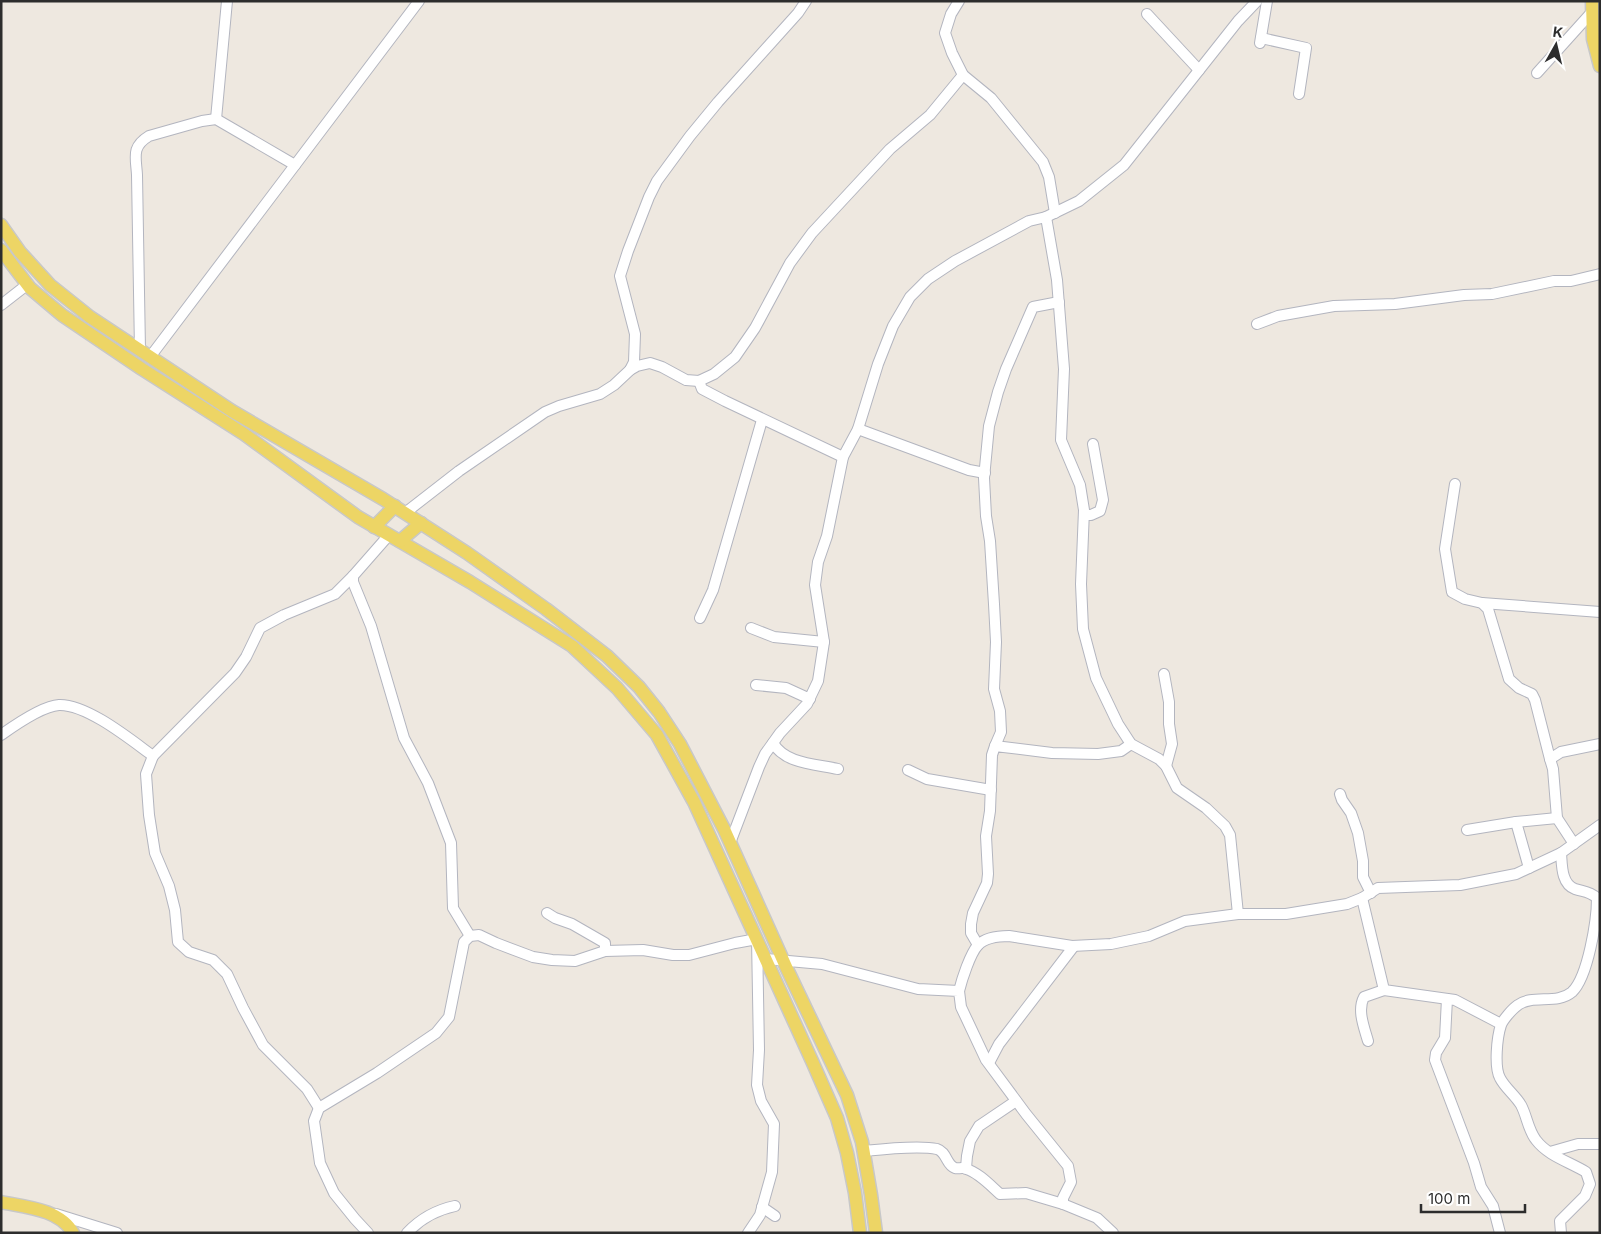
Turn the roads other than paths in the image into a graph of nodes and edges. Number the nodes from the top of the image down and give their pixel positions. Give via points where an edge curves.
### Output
1 (227, 1) edge
2 (419, 1) edge
3 (806, 1) edge
4 (959, 1) edge
5 (1257, 1) edge
6 (1267, 1) edge
7 (1591, 7) edge
8 (1147, 14) dead end
9 (1600, 66) edge
10 (1199, 70) junction
11 (1537, 73) dead end
12 (963, 75) junction
13 (1299, 94) dead end
14 (216, 119) junction
15 (295, 165) junction
16 (1051, 215) junction
17 (1, 225) edge
18 (1, 250) edge
19 (1600, 274) edge
20 (28, 284) junction
21 (1059, 302) junction
22 (1, 305) edge
23 (1257, 324) dead end
24 (145, 353) junction
25 (630, 370) junction
26 (699, 381) junction
27 (762, 420) junction
28 (858, 429) junction
29 (1093, 444) dead end
30 (843, 457) junction
31 (984, 473) junction
32 (1455, 484) dead end
33 (400, 509) junction
34 (1084, 515) junction
35 (420, 523) junction
36 (374, 526) junction
37 (394, 538) junction
38 (353, 576) junction
39 (1482, 603) junction
40 (1600, 612) edge
41 (700, 618) dead end
42 (751, 628) dead end
43 (824, 642) junction
44 (1164, 674) dead end
45 (756, 684) dead end
46 (810, 699) junction
47 (1, 735) edge
48 (773, 743) junction
49 (1131, 744) junction
50 (1600, 744) edge
51 (995, 746) junction
52 (153, 756) junction
53 (1550, 759) junction
54 (1166, 766) junction
55 (838, 769) dead end
56 (908, 770) dead end
57 (991, 790) junction
58 (1340, 794) dead end
59 (1557, 818) junction
60 (1516, 822) junction
61 (1600, 825) edge
62 (1467, 830) dead end
63 (730, 843) junction
64 (1574, 844) junction
65 (1561, 853) junction
66 (1529, 868) junction
67 (1366, 895) junction
68 (546, 913) dead end
69 (1238, 914) junction
70 (470, 936) junction
71 (757, 939) junction
72 (978, 945) junction
73 (1074, 946) junction
74 (605, 951) junction
75 (766, 959) junction
76 (782, 960) junction
77 (1384, 990) junction
78 (959, 991) junction
79 (1447, 999) junction
80 (1501, 1024) junction
81 (1368, 1041) dead end
82 (989, 1063) junction
83 (1016, 1101) junction
84 (319, 1108) junction
85 (1600, 1144) edge
86 (864, 1150) junction
87 (1550, 1152) junction
88 (966, 1168) junction
89 (1, 1202) edge
90 (1063, 1204) junction
91 (455, 1206) dead end
92 (762, 1207) junction
93 (48, 1212) junction
94 (775, 1216) dead end
95 (73, 1233) edge
96 (117, 1233) edge
97 (368, 1233) edge
98 (407, 1233) edge
99 (748, 1233) edge
100 (860, 1233) edge
101 (876, 1233) edge
102 (1113, 1233) edge
103 (1500, 1233) edge
104 (1561, 1233) edge

1 - 14 street
2 - 15 street
3 - 25 street via 718,102 657,181 620,276 636,334 634,362
4 - 12 street via 945,33
5 - 10 street
6 - 13 street via 1261,40 1306,48
7 - 9 main road via 1593,39
7 - 11 street
8 - 10 street
10 - 16 street via 1124,166 1079,202
12 - 16 street via 991,98 1043,162 1049,177
12 - 26 street via 930,115 890,149 812,233 790,263 755,328 734,357 714,374
14 - 15 street
14 - 24 street via 149,136 137,148
15 - 24 street
16 - 21 street
16 - 28 street via 1030,221 955,261 928,279 910,297 893,326 878,364
17 - 24 main road via 50,285 90,317
18 - 20 main road
19 - 23 street via 1492,294 1395,304 1334,306 1278,316
20 - 22 street
20 - 36 main road via 62,315 244,434
21 - 31 street via 1033,307 998,392 989,426
21 - 34 street via 1064,369 1061,440 1080,485
24 - 33 main road via 232,411
25 - 26 street via 650,363 686,380
25 - 33 street via 600,394 545,412
26 - 27 street via 702,389
27 - 30 street
27 - 41 street via 713,590
28 - 30 street
28 - 31 street
29 - 34 street via 1103,500 1100,511
30 - 43 street via 827,536 818,562 816,585
31 - 51 street via 996,642 994,689 1001,732
32 - 39 street via 1445,549 1452,592
33 - 35 main road
33 - 36 main road
34 - 49 street via 1083,629 1096,678
35 - 37 main road
35 - 63 main road via 546,608 607,656 639,687 680,744
36 - 37 main road
37 - 38 street
37 - 71 main road via 572,646 617,688 658,735 694,802
38 - 52 street via 335,594 260,628 235,673
38 - 70 street via 404,738 428,783 451,843 453,908
39 - 40 street
39 - 53 street via 1488,610 1508,679 1532,694 1535,700
42 - 43 street via 774,637
43 - 46 street via 818,681
44 - 54 street via 1172,744
45 - 46 street via 786,688
46 - 48 street
47 - 52 street via 41,710 59,705 80,710 118,729
48 - 55 street via 788,757
48 - 63 street via 759,767
49 - 51 street via 1121,751 1098,754 1052,753
49 - 54 street
50 - 53 street via 1561,752
51 - 57 street
52 - 84 street via 146,774 149,815 155,853 169,886 178,942 189,952 213,960 227,974 263,1045 307,1089
53 - 59 street
54 - 69 street via 1177,788 1206,808 1230,835
56 - 57 street via 927,779
57 - 72 street via 986,836 987,882 971,924 971,934
58 - 67 street via 1358,833
59 - 60 street
59 - 64 street
60 - 62 street
60 - 66 street
61 - 64 street
63 - 76 main road
64 - 65 street
65 - 66 street
65 - 80 street via 1563,874 1569,885 1597,898 1597,916 1582,979 1572,992 1563,997 1536,998 1518,1005
66 - 67 street via 1516,874 1460,885 1378,888
67 - 69 street via 1347,904 1286,914
67 - 77 street
68 - 74 street via 605,943
69 - 73 street via 1185,921 1149,936 1111,944
70 - 74 street via 479,935 533,957 552,960 575,961
70 - 84 street via 464,942 449,1017 436,1034
71 - 74 street via 689,956 643,950
71 - 75 main road
71 - 92 street via 757,1085 761,1101 774,1124 772,1172
72 - 73 street via 988,939 1008,936
72 - 78 street via 963,974
73 - 82 street via 999,1044
75 - 76 street
75 - 100 main road via 837,1118 848,1153
76 - 78 street via 822,964 918,989
76 - 86 main road via 847,1095
77 - 79 street
77 - 81 street via 1364,997 1362,1002 1361,1013
78 - 82 street via 960,1008
79 - 80 street
79 - 103 street via 1445,1038 1435,1060 1481,1187 1493,1206
80 - 87 street via 1497,1046 1500,1078 1522,1106 1536,1140
82 - 83 street
83 - 88 street via 979,1126 970,1141
83 - 90 street via 1068,1166 1071,1182
84 - 97 street via 314,1121 320,1163 334,1193
85 - 87 street via 1578,1144
86 - 88 street via 938,1149 950,1166
86 - 101 main road
87 - 104 street via 1586,1172 1590,1184 1585,1196 1560,1221
88 - 90 street via 1000,1194 1026,1192
89 - 93 main road
90 - 102 street via 1097,1218
91 - 98 street via 430,1214
92 - 94 street
92 - 99 street
93 - 95 main road via 69,1226
93 - 96 street

